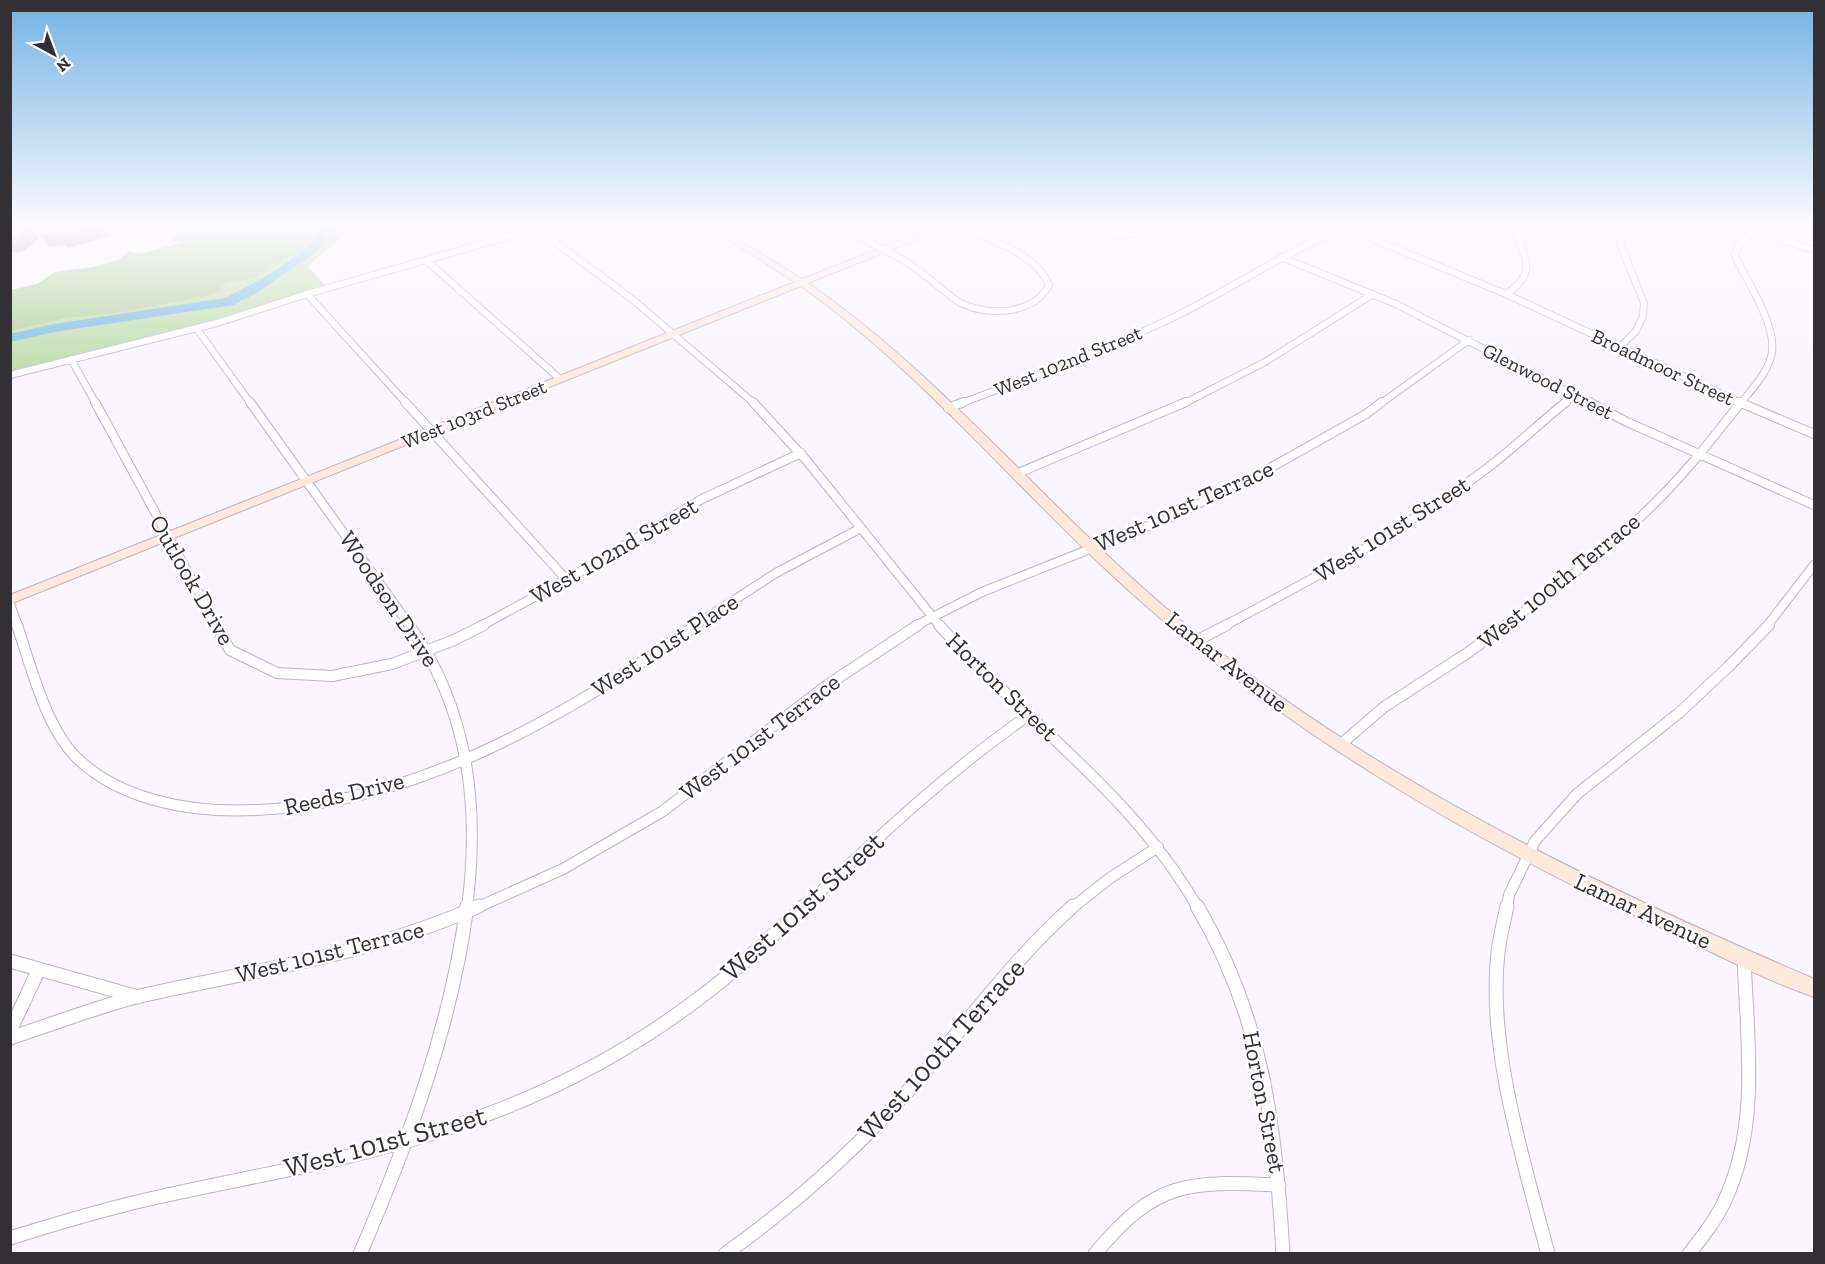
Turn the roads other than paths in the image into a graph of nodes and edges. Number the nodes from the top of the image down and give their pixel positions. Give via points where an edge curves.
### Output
1 (333, 287) edge
2 (456, 287) edge
3 (617, 287) edge
4 (789, 287) edge
5 (807, 287) edge
6 (941, 287) edge
7 (1047, 287) edge
8 (1230, 287) edge
9 (1356, 287) edge
10 (1489, 287) edge
11 (1517, 287) edge
12 (1639, 287) edge
13 (1750, 287) edge
14 (307, 294) junction
15 (1373, 294) junction
16 (1506, 294) junction
17 (991, 310) junction
18 (988, 320) dead end
19 (197, 329) junction
20 (674, 333) junction
21 (1469, 340) junction
22 (1620, 347) junction
23 (71, 359) junction
24 (10, 375) edge
25 (560, 379) junction
26 (1575, 395) junction
27 (1741, 404) junction
28 (948, 408) junction
29 (431, 431) junction
30 (1815, 434) edge
31 (801, 453) junction
32 (1699, 455) junction
33 (1016, 474) junction
34 (307, 481) junction
35 (1815, 505) edge
36 (861, 528) junction
37 (167, 537) junction
38 (1093, 548) junction
39 (1815, 565) edge
40 (566, 579) junction
41 (10, 602) edge
42 (932, 617) junction
43 (1196, 640) junction
44 (427, 650) junction
45 (1029, 715) junction
46 (1340, 745) junction
47 (466, 758) junction
48 (1158, 847) junction
49 (1527, 855) junction
50 (467, 912) junction
51 (1744, 958) junction
52 (10, 961) edge
53 (39, 969) junction
54 (1815, 988) edge
55 (138, 997) junction
56 (10, 1030) edge
57 (10, 1038) edge
58 (405, 1142) junction
59 (1279, 1185) junction
60 (10, 1238) edge
61 (360, 1254) edge
62 (725, 1254) edge
63 (1095, 1254) edge
64 (1283, 1254) edge
65 (1548, 1254) edge
66 (1689, 1254) edge

1 - 14 street
2 - 25 street
3 - 20 street, Horton Street
4 - 20 street, West 103rd Street
5 - 28 street, Lamar Avenue via 876,340
6 - 17 street via 962,303
7 - 17 street via 1036,301 1007,311
8 - 28 street, West 102nd Street via 1126,339
9 - 15 street, Glenwood Street
10 - 16 street, Broadmoor Street
11 - 16 street
12 - 22 street via 1645,309 1639,328
13 - 27 street, West 100th Terrace via 1769,326 1772,352 1763,375
14 - 19 street
14 - 29 street
15 - 21 street, Glenwood Street
15 - 33 street via 1288,349 1222,384 1145,421
16 - 22 street, Broadmoor Street
17 - 18 street
19 - 23 street
19 - 34 street, Woodson Drive
20 - 25 street, West 103rd Street
20 - 31 street, Horton Street via 745,394
21 - 26 street, Glenwood Street
21 - 38 street, West 101st Terrace via 1404,389 1299,453 1200,504
22 - 27 street, Broadmoor Street
23 - 24 street
23 - 37 street, Outlook Drive
25 - 29 street, West 103rd Street
26 - 32 street, Glenwood Street
26 - 43 street, West 101st Street via 1504,455 1403,526 1306,583
27 - 30 street, Broadmoor Street
27 - 32 street, West 100th Terrace
28 - 33 street, Lamar Avenue
29 - 34 street, West 103rd Street
29 - 40 street
31 - 36 street, Horton Street
31 - 40 street, West 102nd Street via 700,500
32 - 35 street, Glenwood Street
32 - 46 street, West 100th Terrace via 1639,518 1570,578 1483,643 1384,707
33 - 38 street, Lamar Avenue
34 - 37 street, West 103rd Street
34 - 44 street, Woodson Drive
36 - 42 street, Horton Street
36 - 47 street, West 101st Place via 763,580 567,708
37 - 41 street, West 103rd Street
37 - 44 street, Outlook Drive via 226,644 256,668 289,677 339,676 381,668
38 - 42 street, West 101st Terrace via 982,592
38 - 43 street, Lamar Avenue
39 - 49 street via 1728,668 1558,812
40 - 44 street, West 102nd Street
41 - 47 street, Reeds Drive via 62,740 94,773 146,799 217,811 286,809 365,795
42 - 45 street, Horton Street
42 - 50 street, West 101st Terrace via 826,686 663,811 563,869
43 - 46 street, Lamar Avenue via 1273,700
44 - 47 street, Woodson Drive via 452,702
45 - 48 street, Horton Street via 1108,788
45 - 58 street, West 101st Street via 943,778 754,954 671,1019 548,1089
46 - 49 street, Lamar Avenue
47 - 50 street, Woodson Drive via 473,834
48 - 59 street, Horton Street via 1202,914 1251,1028 1276,1145
48 - 62 street, West 100th Terrace via 1104,881 1066,913 884,1117 822,1177
49 - 51 street, Lamar Avenue
49 - 65 street via 1503,920 1496,963 1496,1009 1510,1102
50 - 55 street, West 101st Terrace via 333,956
50 - 58 street, Woodson Drive via 452,995 430,1074
51 - 54 street, Lamar Avenue
51 - 66 street via 1748,1090 1739,1161 1716,1216
52 - 53 street
53 - 55 street
53 - 56 street
55 - 57 street, West 101st Terrace
58 - 60 street, West 101st Street via 123,1205
58 - 61 street, Woodson Drive
59 - 63 street via 1216,1182 1170,1191 1138,1207
59 - 64 street, Horton Street

